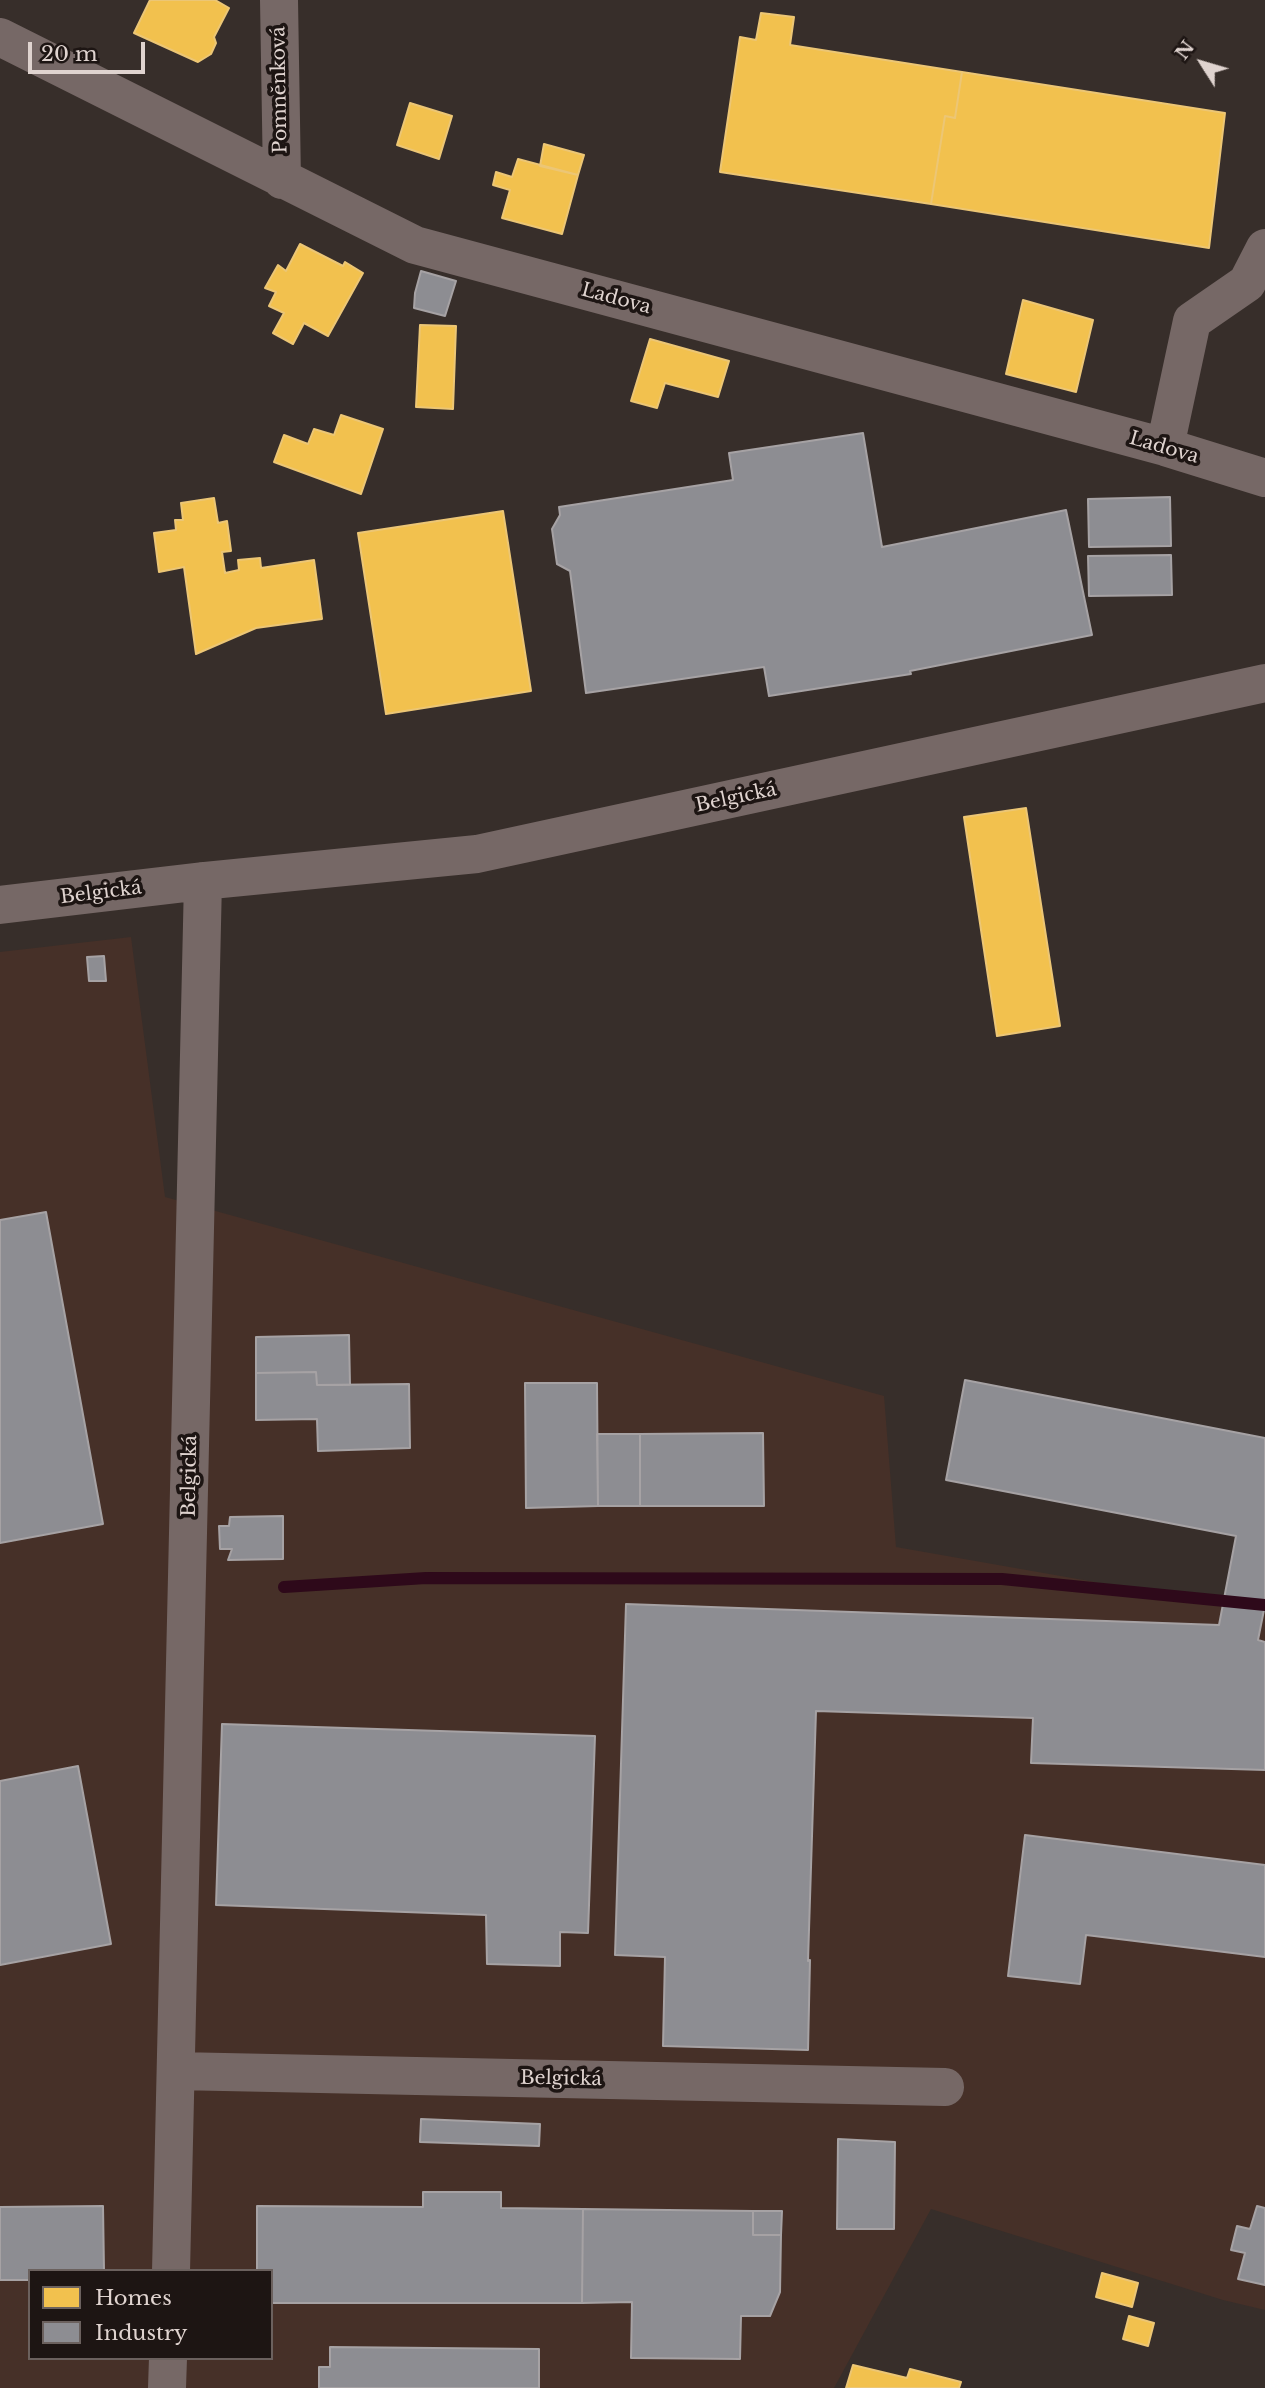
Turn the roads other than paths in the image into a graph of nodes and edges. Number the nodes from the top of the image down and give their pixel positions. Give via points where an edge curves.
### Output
1 (279, 0) edge
2 (0, 37) edge
3 (282, 180) junction
4 (1265, 248) edge
5 (1165, 447) junction
6 (1265, 478) edge
7 (1265, 683) edge
8 (203, 881) junction
9 (0, 905) edge
10 (176, 2071) junction
11 (945, 2087) dead end
12 (171, 2269) edge
13 (168, 2360) edge
14 (167, 2388) edge

1 - 3 street, Pomněnková
2 - 3 street, Ladova
3 - 5 street, Ladova via 415,245
4 - 5 street via 1247,283 1192,321
5 - 6 street, Ladova
7 - 8 street, Belgická via 477,854
8 - 9 street, Belgická
8 - 10 street, Belgická
10 - 11 street, Belgická
10 - 12 street, Belgická
13 - 14 street

